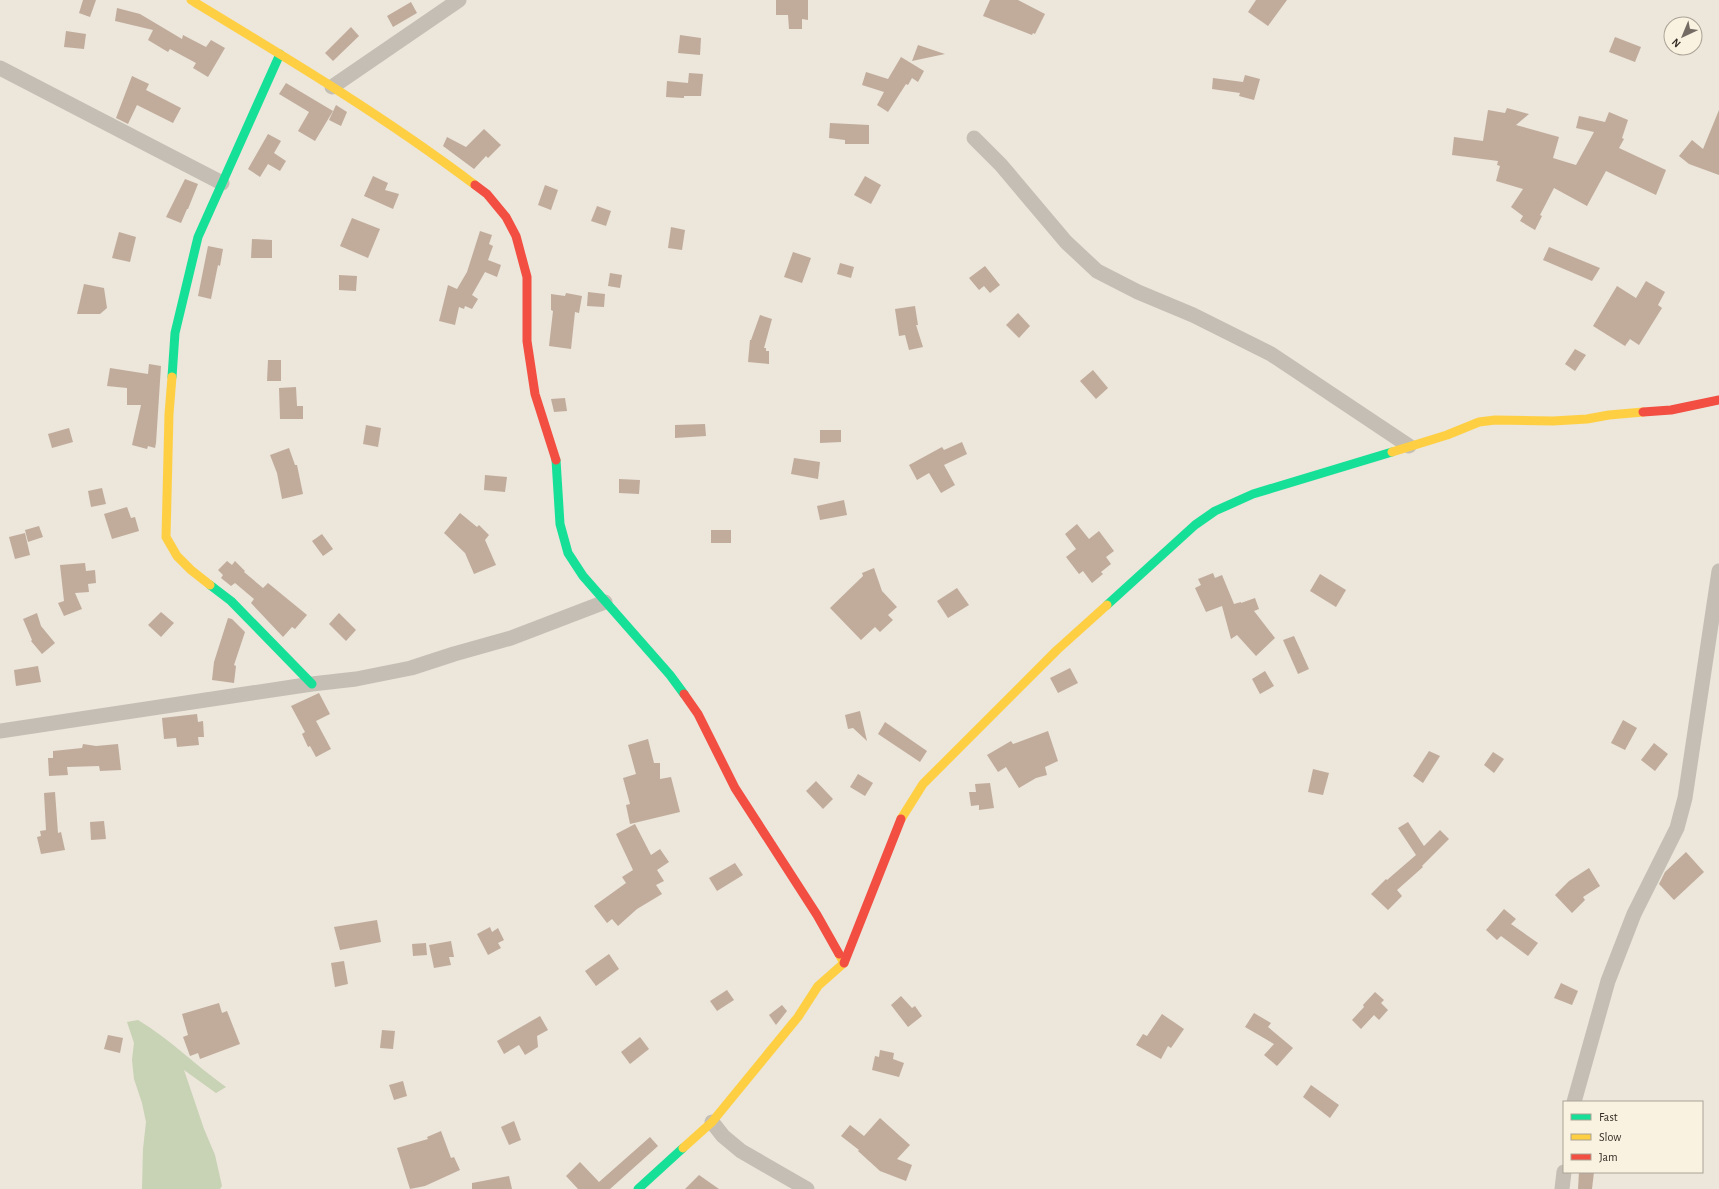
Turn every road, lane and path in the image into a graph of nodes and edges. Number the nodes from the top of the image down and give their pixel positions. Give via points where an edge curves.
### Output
1 (191, 0) edge
2 (459, 0) edge
3 (280, 54) junction
4 (0, 68) edge
5 (332, 87) junction
6 (974, 138) dead end
7 (222, 183) junction
8 (1719, 400) edge
9 (1408, 446) junction
10 (1719, 571) edge
11 (605, 602) junction
12 (312, 684) junction
13 (0, 731) edge
14 (844, 963) junction
15 (1574, 1101) edge
16 (712, 1122) junction
17 (1564, 1173) edge
18 (638, 1189) edge
19 (807, 1189) edge
20 (1562, 1189) edge

1 - 3 street
2 - 5 street
3 - 5 street
3 - 7 street
4 - 7 street
5 - 11 street via 441,159 487,194 516,236 527,277 528,360 556,457 560,524 568,553
6 - 9 street via 1001,165 1066,242 1097,271 1271,354
7 - 12 street via 198,237 175,333 169,414 166,537 177,556 231,601
8 - 9 street via 1671,410 1587,419 1479,422 1447,435
9 - 14 street via 1253,494 1215,511 1195,525 1057,650 923,784 910,803 898,825
10 - 15 street via 1685,798 1677,828 1634,914 1608,981
11 - 12 street via 511,638 411,668 356,679
11 - 14 street via 670,674 698,714 735,788 817,915
12 - 13 street
14 - 16 street via 818,986 798,1017
16 - 18 street
16 - 19 street via 723,1136 741,1151
17 - 20 street

